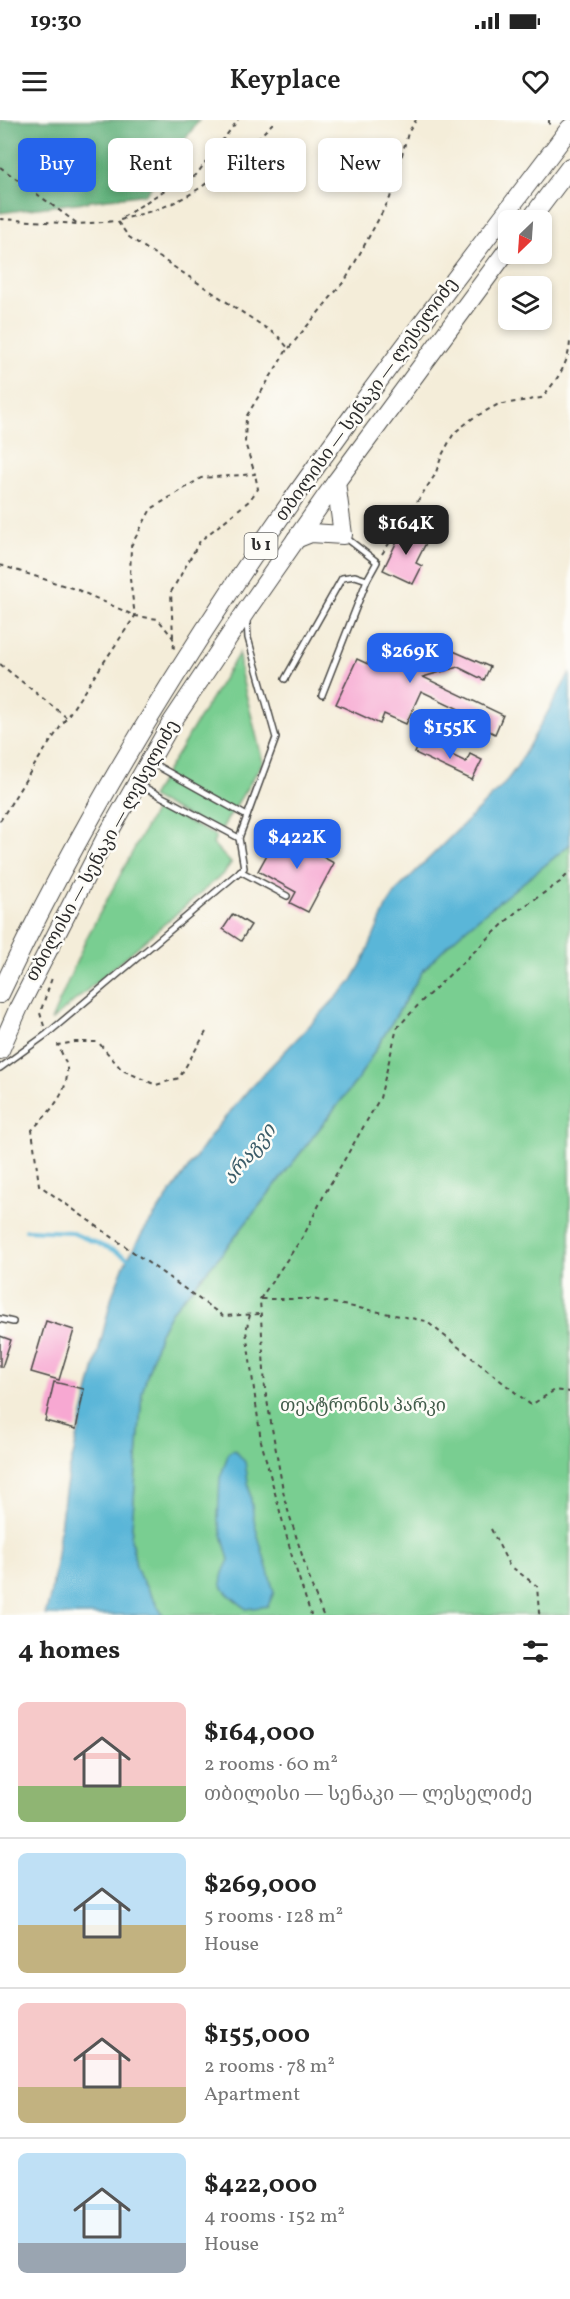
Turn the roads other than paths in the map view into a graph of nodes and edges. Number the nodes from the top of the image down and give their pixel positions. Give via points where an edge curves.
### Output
1 (570, 128) edge
2 (570, 166) edge
3 (537, 210) edge
4 (498, 263) edge
5 (336, 482) junction
6 (343, 535) junction
7 (296, 539) junction
8 (367, 580) junction
9 (246, 611) junction
10 (285, 679) dead end
11 (322, 694) dead end
12 (148, 761) junction
13 (136, 783) junction
14 (247, 816) junction
15 (239, 837) junction
16 (242, 869) junction
17 (287, 896) dead end
18 (0, 994) edge
19 (0, 1050) edge
20 (0, 1068) edge
21 (0, 1319) edge
22 (13, 1322) dead end

1 - 18 highway, თბილისი — სენაკი — ლესელიძე / ს 1 via 436,303 237,580 85,828
2 - 3 highway
4 - 5 highway, თბილისი — სენაკი — ლესელიძე / ს 1
5 - 6 highway
5 - 7 highway, თბილისი — სენაკი — ლესელიძე / ს 1
6 - 7 highway via 311,533
6 - 8 lane via 377,562
7 - 9 highway, თბილისი — სენაკი — ლესელიძე / ს 1
8 - 10 lane via 355,576 342,578
8 - 11 lane
9 - 12 highway, თბილისი — სენაკი — ლესელიძე / ს 1
9 - 14 lane via 248,638 276,738
12 - 13 highway, თბილისი — სენაკი — ლესელიძე / ს 1
12 - 14 lane
13 - 15 lane
13 - 19 highway, თბილისი — სენაკი — ლესელიძე / ს 1 via 24,996
14 - 15 lane
15 - 16 lane
16 - 17 lane
16 - 20 lane via 47,1034
21 - 22 lane

